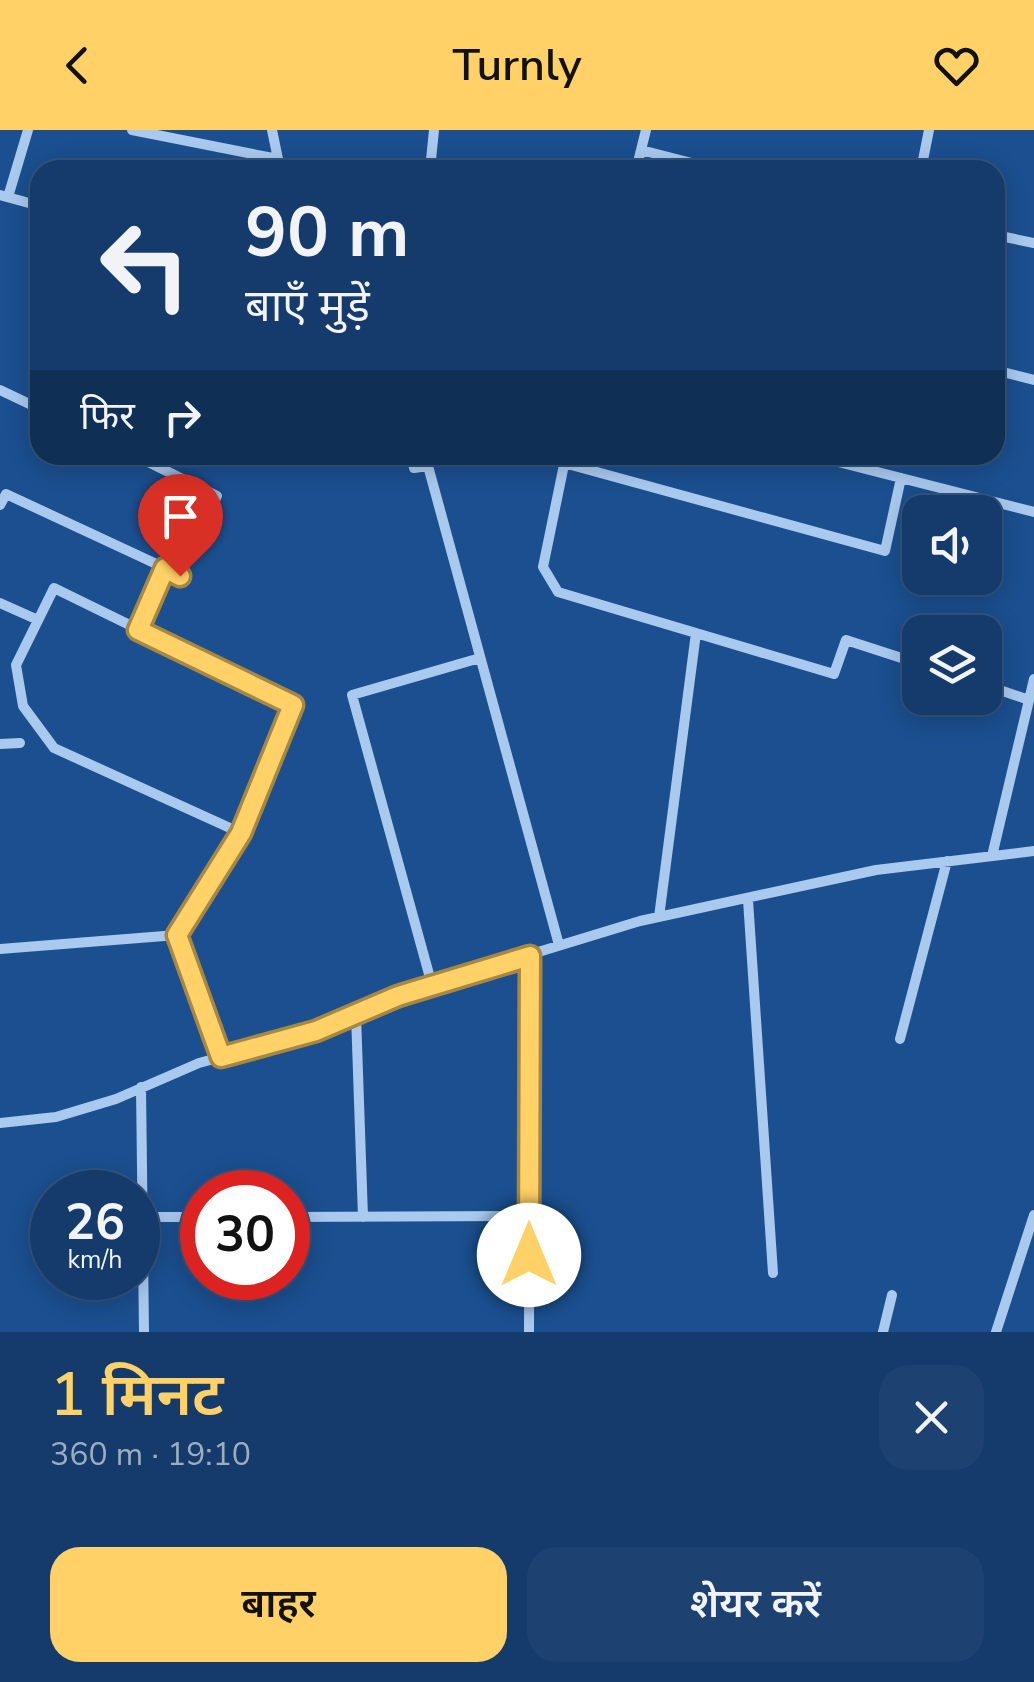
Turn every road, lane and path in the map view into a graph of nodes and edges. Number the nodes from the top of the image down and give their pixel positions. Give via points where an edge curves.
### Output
1 (28, 130) edge
2 (132, 130) edge
3 (272, 130) edge
4 (434, 130) edge
5 (646, 130) edge
6 (929, 130) edge
7 (641, 150) junction
8 (431, 160) edge
9 (638, 160) edge
10 (680, 160) edge
11 (923, 160) edge
12 (4, 196) edge
13 (30, 203) edge
14 (1005, 237) edge
15 (1034, 243) edge
16 (1005, 373) edge
17 (1034, 380) edge
18 (0, 390) edge
19 (30, 404) edge
20 (154, 465) edge
21 (413, 465) edge
22 (564, 465) edge
23 (586, 465) edge
24 (866, 465) edge
25 (900, 478) junction
26 (2, 497) edge
27 (1034, 512) edge
28 (165, 568) junction
29 (0, 603) edge
30 (38, 620) junction
31 (138, 630) junction
32 (696, 633) junction
33 (480, 658) junction
34 (902, 658) edge
35 (1034, 679) edge
36 (1002, 691) edge
37 (1029, 700) junction
38 (20, 742) dead end
39 (0, 744) edge
40 (241, 833) junction
41 (1034, 851) edge
42 (992, 856) junction
43 (947, 861) junction
44 (748, 900) junction
45 (659, 917) junction
46 (177, 935) junction
47 (559, 945) junction
48 (0, 949) edge
49 (530, 956) junction
50 (432, 985) junction
51 (356, 1015) junction
52 (900, 1039) dead end
53 (221, 1057) junction
54 (141, 1087) junction
55 (0, 1123) edge
56 (142, 1170) edge
57 (1034, 1215) edge
58 (363, 1216) junction
59 (529, 1216) junction
60 (310, 1217) edge
61 (773, 1273) dead end
62 (892, 1295) dead end
63 (144, 1300) edge
64 (144, 1332) edge
65 (528, 1332) edge
66 (883, 1332) edge
67 (996, 1332) edge

1 - 12 street
2 - 3 street via 278,160
4 - 8 street
5 - 7 street
6 - 11 street
7 - 9 street
7 - 10 street
12 - 13 street
14 - 15 street
16 - 17 street
18 - 19 street
20 - 28 street via 217,496 180,576
21 - 33 street via 428,466
22 - 32 street via 543,567 558,592
23 - 25 street via 885,552
24 - 25 street
25 - 27 street
26 - 28 street
28 - 31 street
29 - 30 street
30 - 31 street via 54,588
30 - 40 street via 16,665 22,706 54,748
31 - 40 street via 293,705
32 - 34 street via 834,674 846,640
32 - 45 street
33 - 47 street
33 - 50 street via 352,695
35 - 37 street
36 - 37 street
37 - 42 street
38 - 39 street
40 - 46 street
41 - 42 street
42 - 43 street
43 - 44 street
43 - 52 street
44 - 45 street
44 - 61 street
45 - 47 street
46 - 48 street
46 - 53 street
47 - 49 street
49 - 50 street
49 - 59 street
50 - 51 street
51 - 53 street
51 - 58 street
53 - 54 street
54 - 55 street via 56,1116
54 - 56 street
57 - 67 street
58 - 59 street
58 - 60 street
59 - 65 street
62 - 66 street
63 - 64 street

